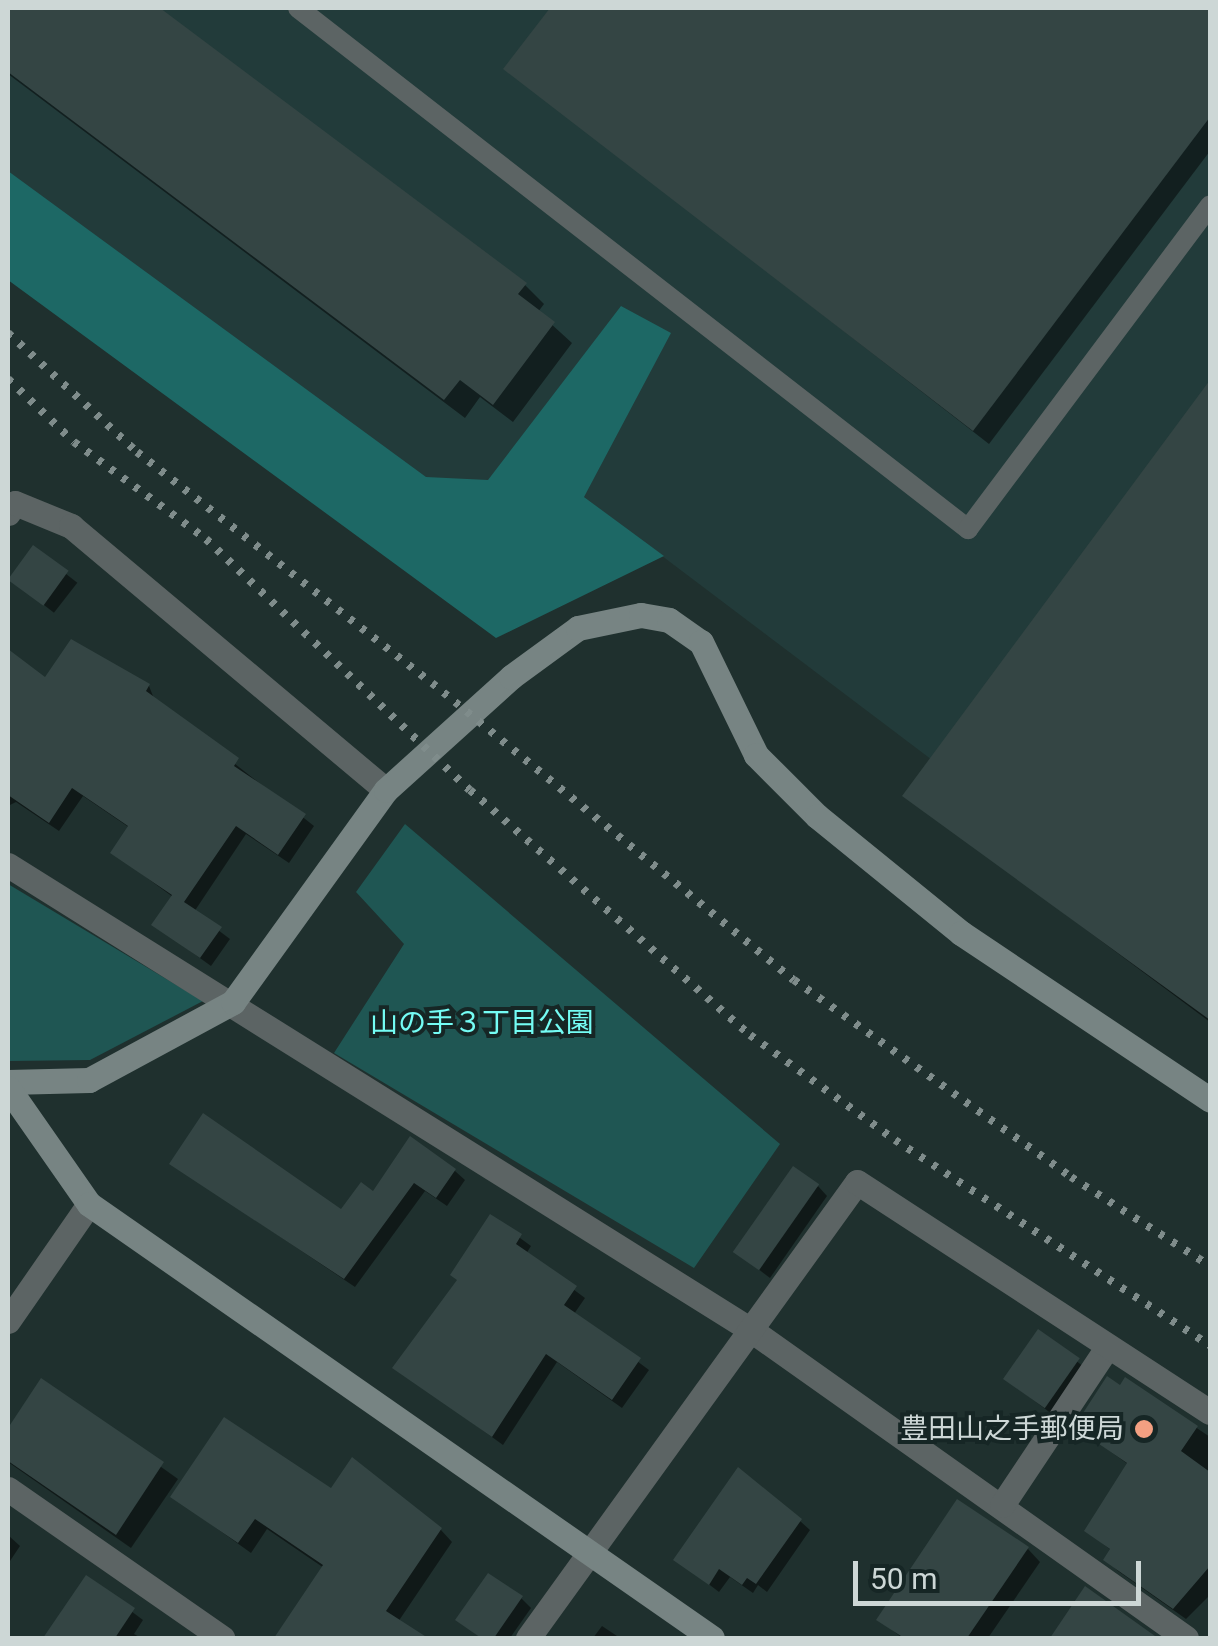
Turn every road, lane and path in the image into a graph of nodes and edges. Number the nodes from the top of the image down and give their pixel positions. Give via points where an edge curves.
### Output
1 (298, 8) edge
2 (1210, 205) edge
3 (8, 513) edge
4 (386, 790) junction
5 (8, 866) edge
6 (233, 1002) junction
7 (8, 1085) edge
8 (1210, 1100) edge
9 (89, 1204) junction
10 (8, 1321) edge
11 (750, 1330) junction
12 (1106, 1350) junction
13 (1210, 1412) edge
14 (8, 1489) edge
15 (1002, 1504) junction
16 (587, 1552) junction
17 (222, 1638) edge
18 (528, 1638) edge
19 (712, 1638) edge
20 (1186, 1638) edge

1 - 2 lane via 968,529
3 - 4 street via 16,504 71,526
4 - 6 street
4 - 8 street via 511,677 578,628 611,616 669,620 701,642 756,755 817,816 961,934
5 - 6 street
6 - 7 street via 89,1080
6 - 11 street
7 - 9 street
9 - 10 street
9 - 16 street
11 - 12 street via 856,1182
11 - 15 street
11 - 16 street
12 - 13 street
12 - 15 street
14 - 17 street
15 - 20 street
16 - 18 street
16 - 19 street

